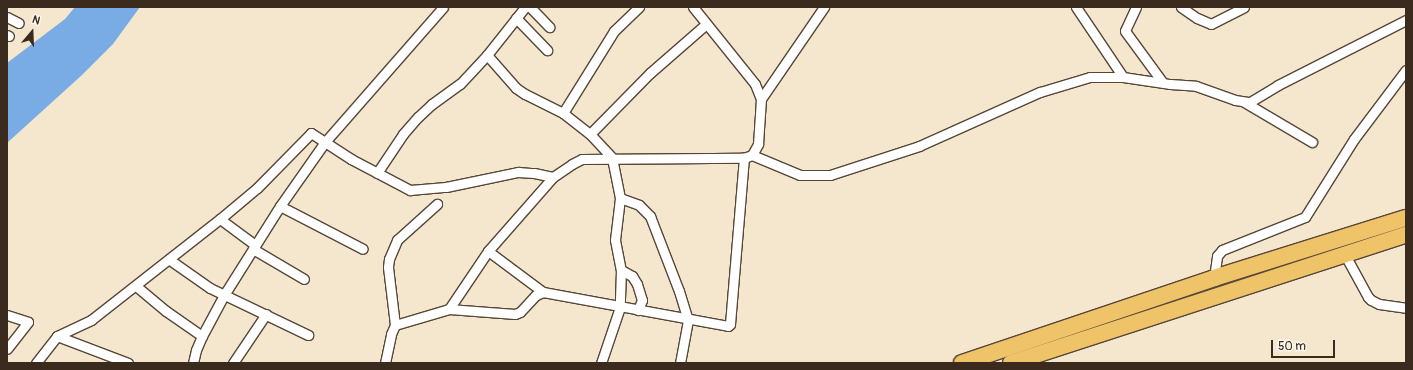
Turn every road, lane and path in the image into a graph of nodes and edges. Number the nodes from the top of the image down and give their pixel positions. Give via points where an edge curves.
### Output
1 (443, 7) edge
2 (525, 7) edge
3 (530, 7) edge
4 (639, 7) edge
5 (693, 7) edge
6 (824, 7) edge
7 (1076, 7) edge
8 (1136, 7) edge
9 (1181, 7) edge
10 (1244, 7) edge
11 (7, 17) edge
12 (516, 18) junction
13 (1406, 20) edge
14 (20, 23) dead end
15 (706, 25) junction
16 (549, 27) dead end
17 (547, 50) dead end
18 (487, 55) junction
19 (1406, 70) edge
20 (1123, 77) junction
21 (1163, 83) junction
22 (761, 99) junction
23 (1244, 102) junction
24 (563, 113) junction
25 (590, 134) junction
26 (325, 142) junction
27 (1312, 142) dead end
28 (748, 157) junction
29 (612, 158) junction
30 (377, 173) junction
31 (553, 177) junction
32 (620, 198) junction
33 (437, 204) dead end
34 (280, 206) junction
35 (1406, 218) edge
36 (220, 220) junction
37 (1406, 235) edge
38 (254, 247) junction
39 (363, 249) dead end
40 (488, 251) junction
41 (1345, 255) junction
42 (170, 260) junction
43 (621, 270) junction
44 (1214, 278) junction
45 (304, 279) dead end
46 (136, 286) junction
47 (543, 292) junction
48 (224, 295) junction
49 (620, 306) junction
50 (1406, 308) edge
51 (449, 309) junction
52 (638, 310) junction
53 (266, 314) junction
54 (7, 315) edge
55 (688, 320) junction
56 (395, 324) junction
57 (308, 335) dead end
58 (57, 336) junction
59 (202, 336) junction
60 (7, 349) edge
61 (116, 361) edge
62 (36, 363) edge
63 (128, 363) edge
64 (193, 363) edge
65 (233, 363) edge
66 (385, 363) edge
67 (601, 363) edge
68 (680, 363) edge
69 (962, 363) edge
70 (1011, 363) edge

1 - 26 street
2 - 12 street
3 - 16 street
4 - 24 street via 614,31
5 - 15 street
6 - 22 street
7 - 20 street
8 - 21 street via 1125,31
9 - 10 street via 1211,24
11 - 14 street
12 - 17 street
12 - 18 street
13 - 23 street via 1254,100
15 - 22 street via 755,84
15 - 25 street via 650,72
18 - 24 street via 516,88
18 - 30 street via 460,84 418,117 403,134
19 - 44 street via 1354,139 1305,216 1296,222 1222,250 1217,256
20 - 21 street
20 - 28 street via 1090,77 1066,83 988,114 919,146 830,175 800,175
21 - 23 street via 1196,86
22 - 28 street via 758,144
23 - 27 street
24 - 25 street
25 - 29 street
26 - 30 street
26 - 34 street
26 - 36 street via 311,133 257,188
28 - 29 street
28 - 55 street via 730,324 726,326
29 - 31 street via 582,159
29 - 32 street
30 - 31 street via 415,190 446,187 518,172 534,172
31 - 40 street
32 - 43 street via 614,240
32 - 55 street via 639,205 650,216
33 - 56 street via 397,240 389,259
34 - 38 street
34 - 39 street
35 - 44 highway
36 - 38 street
36 - 42 street
37 - 41 highway
38 - 45 street
38 - 48 street
40 - 47 street
40 - 51 street
41 - 50 street via 1371,300 1379,304
41 - 70 highway
42 - 46 street
42 - 48 street
43 - 49 street
43 - 52 street via 632,276 637,284 642,300
44 - 69 highway
46 - 58 street via 91,320
46 - 59 street
47 - 49 street
47 - 51 street via 515,314
48 - 53 street
48 - 59 street
49 - 52 street
49 - 67 street
51 - 56 street
52 - 55 street
53 - 57 street
53 - 65 street
54 - 60 street via 28,322
55 - 68 street
56 - 66 street
58 - 61 street
58 - 62 street
59 - 64 street
61 - 63 street

